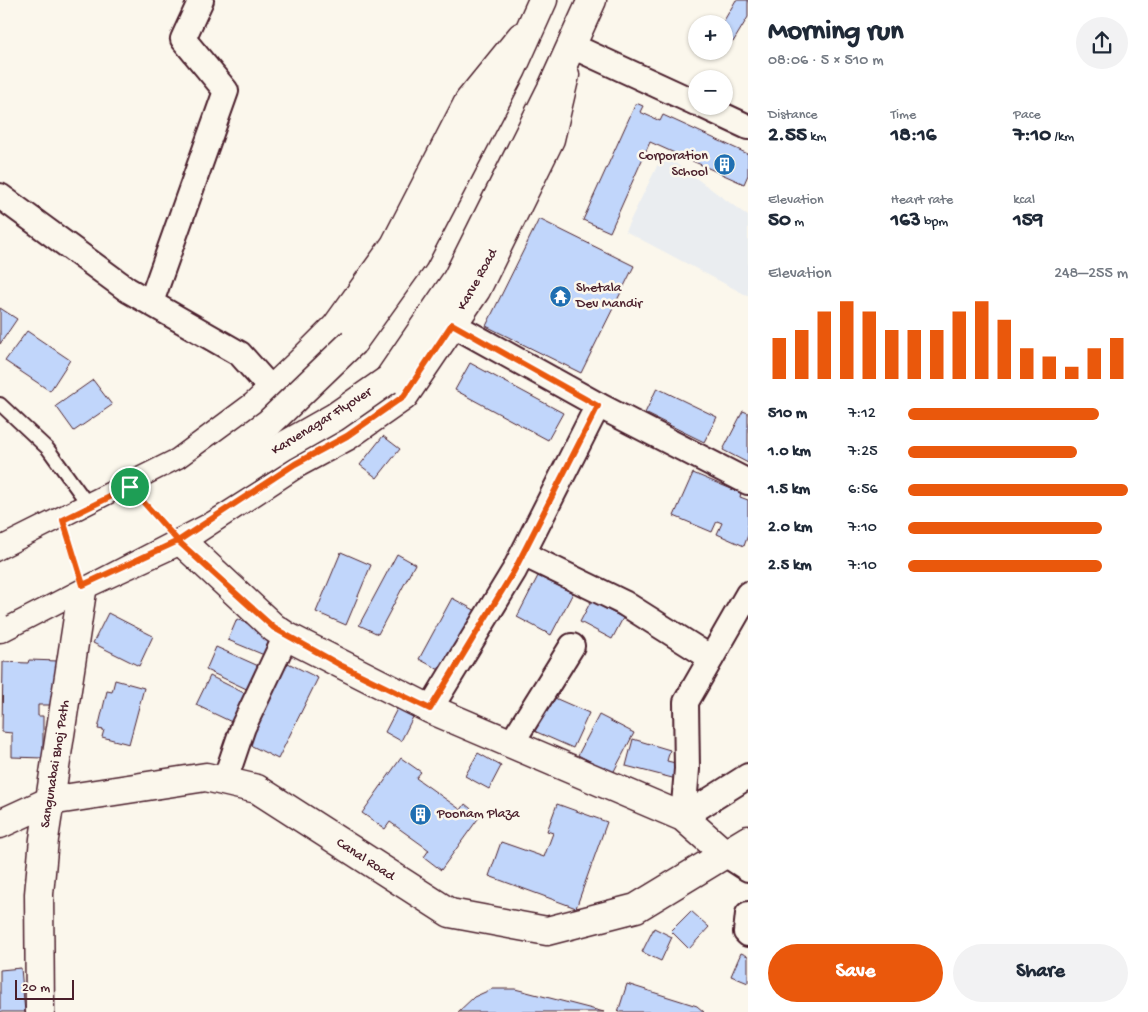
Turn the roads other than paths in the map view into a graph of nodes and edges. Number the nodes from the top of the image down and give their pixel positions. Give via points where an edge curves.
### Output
1 (200, 0) edge
2 (543, 0) edge
3 (592, 0) edge
4 (530, 26) junction
5 (572, 46) junction
6 (688, 99) edge
7 (722, 115) edge
8 (748, 127) edge
9 (0, 196) edge
10 (152, 302) junction
11 (452, 324) junction
12 (272, 390) junction
13 (0, 404) edge
14 (598, 406) junction
15 (748, 482) edge
16 (130, 487) junction
17 (90, 507) junction
18 (63, 520) junction
19 (178, 541) junction
20 (0, 552) edge
21 (523, 554) junction
22 (0, 576) edge
23 (83, 585) junction
24 (748, 594) edge
25 (0, 603) edge
26 (0, 628) edge
27 (286, 636) junction
28 (572, 646) dead end
29 (711, 658) junction
30 (430, 709) junction
31 (511, 744) junction
32 (748, 776) edge
33 (225, 780) junction
34 (50, 801) junction
35 (683, 817) junction
36 (0, 824) edge
37 (748, 840) edge
38 (725, 854) junction
39 (748, 869) edge
40 (748, 914) edge
41 (748, 934) edge
42 (40, 1012) edge

1 - 10 street via 183,39 226,91
2 - 4 street
3 - 5 street, Karve Road
4 - 12 street via 469,101 395,246 336,327
4 - 22 street, Karvenagar Flyover, bridge via 512,69 414,257 353,342 269,423 191,480
5 - 6 street
5 - 11 street, Karve Road via 550,139 476,290
5 - 25 street, Karvenagar Flyover, bridge via 457,279 388,380 335,417 201,499
7 - 8 street
9 - 10 street via 128,290
10 - 12 street via 240,354
11 - 14 street
11 - 19 street, Karve Road via 404,396 347,436 295,464
12 - 16 street via 180,462
13 - 17 lane via 48,449
14 - 15 street
14 - 21 street
16 - 17 street
16 - 19 street
17 - 18 street
18 - 20 street
18 - 23 street, Sangunabai Bhoj Path
19 - 23 street, Karve Road
19 - 27 street
21 - 29 street via 624,604
21 - 30 street
23 - 26 street, Karve Road
23 - 34 street, Sangunabai Bhoj Path
24 - 29 street
27 - 30 street
27 - 33 street via 243,727
28 - 31 street
29 - 35 street via 686,702 687,769
30 - 31 street
31 - 35 street
32 - 35 street
33 - 34 street, Canal Road via 206,777
33 - 38 street, Canal Road via 257,789 450,913 547,931 636,908
34 - 36 street, Canal Road
34 - 42 street, Sangunabai Bhoj Path via 39,894
35 - 38 street
37 - 38 street, Canal Road
38 - 39 street
40 - 41 street

